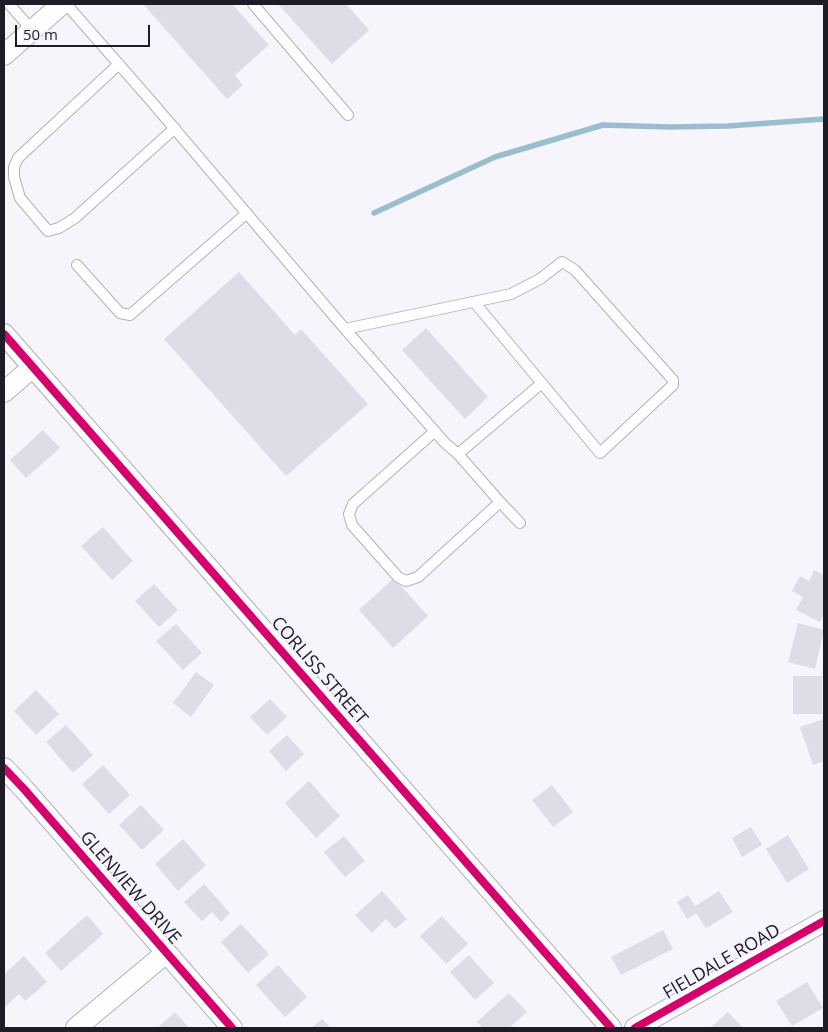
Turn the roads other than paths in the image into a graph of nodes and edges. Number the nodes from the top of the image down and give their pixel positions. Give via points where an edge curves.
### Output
1 (9, 4) edge
2 (64, 4) edge
3 (253, 4) edge
4 (32, 30) junction
5 (4, 56) edge
6 (119, 64) junction
7 (348, 115) dead end
8 (174, 128) junction
9 (247, 213) junction
10 (77, 265) dead end
11 (475, 303) junction
12 (345, 329) junction
13 (4, 334) edge
14 (33, 367) junction
15 (542, 383) junction
16 (4, 392) edge
17 (435, 431) junction
18 (458, 454) junction
19 (500, 502) junction
20 (520, 523) dead end
21 (4, 768) edge
22 (824, 921) edge
23 (166, 953) junction
24 (76, 1028) edge
25 (232, 1028) edge
26 (611, 1028) edge
27 (634, 1028) edge

1 - 4 lane
2 - 4 street
2 - 6 lane
3 - 7 lane
4 - 5 street
6 - 8 lane
6 - 8 lane via 18,158 14,167 20,198 48,231 75,218
8 - 9 lane
9 - 10 lane via 130,315 120,313
9 - 12 lane
11 - 12 lane
11 - 15 lane
11 - 15 lane via 511,294 540,279 562,262 575,270 673,380 674,385 600,453
12 - 17 lane
13 - 14 street, CORLISS STREET
14 - 16 street
14 - 26 street, CORLISS STREET
15 - 18 lane
17 - 18 lane
17 - 19 lane via 352,504 349,514 352,526 398,577 406,581 418,577
18 - 19 lane
19 - 20 lane
21 - 23 street, GLENVIEW DRIVE
22 - 27 street, FIELDALE ROAD
23 - 24 street
23 - 25 street, GLENVIEW DRIVE

